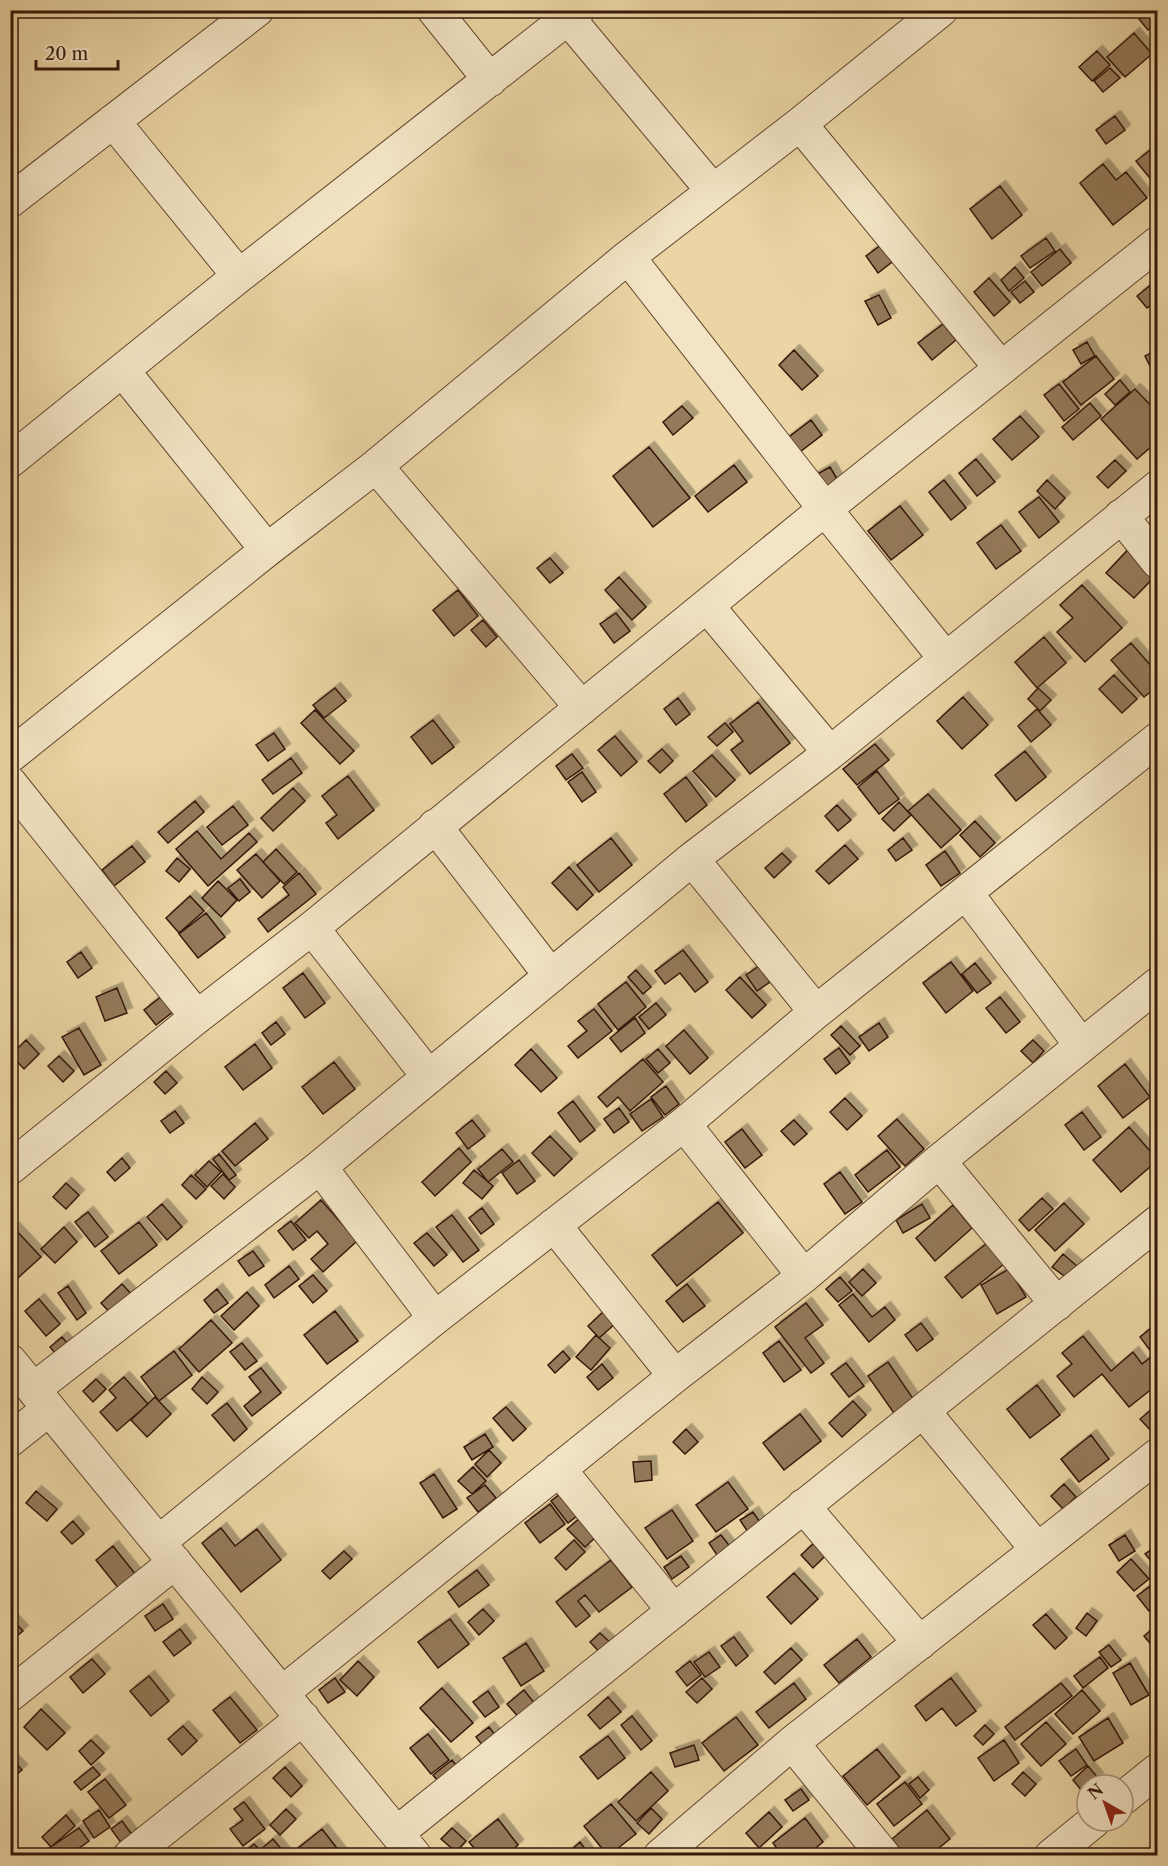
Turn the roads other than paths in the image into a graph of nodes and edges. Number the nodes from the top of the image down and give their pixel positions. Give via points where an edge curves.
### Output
1 (257, 10) edge
2 (434, 10) edge
3 (941, 10) edge
4 (573, 14) edge
5 (490, 80) junction
6 (113, 121) junction
7 (800, 124) junction
8 (713, 191) junction
9 (10, 201) edge
10 (1158, 243) edge
11 (628, 257) junction
12 (239, 276) junction
13 (1001, 368) junction
14 (123, 371) junction
15 (10, 461) edge
16 (376, 466) junction
17 (1158, 487) edge
18 (825, 509) junction
19 (1121, 516) junction
20 (267, 550) junction
21 (1158, 562) edge
22 (708, 607) junction
23 (945, 658) junction
24 (582, 708) junction
25 (1158, 739) edge
26 (830, 753) junction
27 (10, 756) edge
28 (10, 783) edge
29 (435, 826) junction
30 (692, 859) junction
31 (966, 892) junction
32 (312, 928) junction
33 (551, 976) junction
34 (1158, 984) edge
35 (816, 1012) junction
36 (198, 1017) junction
37 (1081, 1045) junction
38 (429, 1077) junction
39 (684, 1124) junction
40 (939, 1161) junction
41 (320, 1167) junction
42 (10, 1168) edge
43 (1158, 1222) edge
44 (554, 1225) junction
45 (804, 1276) junction
46 (1057, 1304) junction
47 (435, 1318) junction
48 (10, 1361) edge
49 (675, 1376) junction
50 (42, 1399) junction
51 (923, 1411) junction
52 (10, 1440) edge
53 (1158, 1455) edge
54 (559, 1469) junction
55 (803, 1506) junction
56 (1037, 1549) junction
57 (167, 1552) junction
58 (674, 1611) junction
59 (920, 1643) junction
60 (282, 1693) junction
61 (10, 1695) edge
62 (303, 1718) junction
63 (792, 1743) junction
64 (1158, 1770) edge
65 (1135, 1788) edge
66 (1080, 1833) edge
67 (406, 1844) edge
68 (130, 1856) edge
69 (660, 1856) edge
70 (884, 1856) edge
71 (1052, 1856) edge

1 - 6 street
2 - 5 street
3 - 7 street
4 - 5 street
4 - 8 street
5 - 12 street
6 - 9 street
6 - 12 street
7 - 8 street
7 - 13 street
8 - 11 street
10 - 13 street
11 - 16 street
11 - 18 street
12 - 14 street
13 - 18 street
14 - 15 street
14 - 20 street
16 - 20 street
16 - 24 street
17 - 19 street
18 - 22 street
18 - 23 street
19 - 21 street
19 - 23 street
20 - 27 street
22 - 24 street
22 - 26 street
23 - 26 street
24 - 29 street
25 - 31 street
26 - 30 street
28 - 36 street
29 - 32 street
29 - 33 street
30 - 33 street
30 - 35 street
31 - 35 street
31 - 37 street
32 - 36 street
32 - 38 street
33 - 38 street
34 - 37 street
35 - 39 street
36 - 42 street
37 - 40 street
38 - 41 street
39 - 44 street
39 - 45 street
40 - 45 street
40 - 46 street
41 - 47 street
41 - 50 street
43 - 46 street
44 - 47 street
44 - 49 street
45 - 49 street
46 - 51 street
47 - 57 street
48 - 50 street
49 - 54 street
50 - 52 street
50 - 57 street
51 - 55 street
51 - 56 street
53 - 56 street
54 - 58 street
54 - 60 street
55 - 58 street
55 - 59 street
56 - 59 street
57 - 60 street
57 - 61 street
58 - 67 street
59 - 63 street
60 - 62 street
62 - 67 street
62 - 68 street
63 - 69 street
63 - 70 street
64 - 65 street
66 - 71 street

